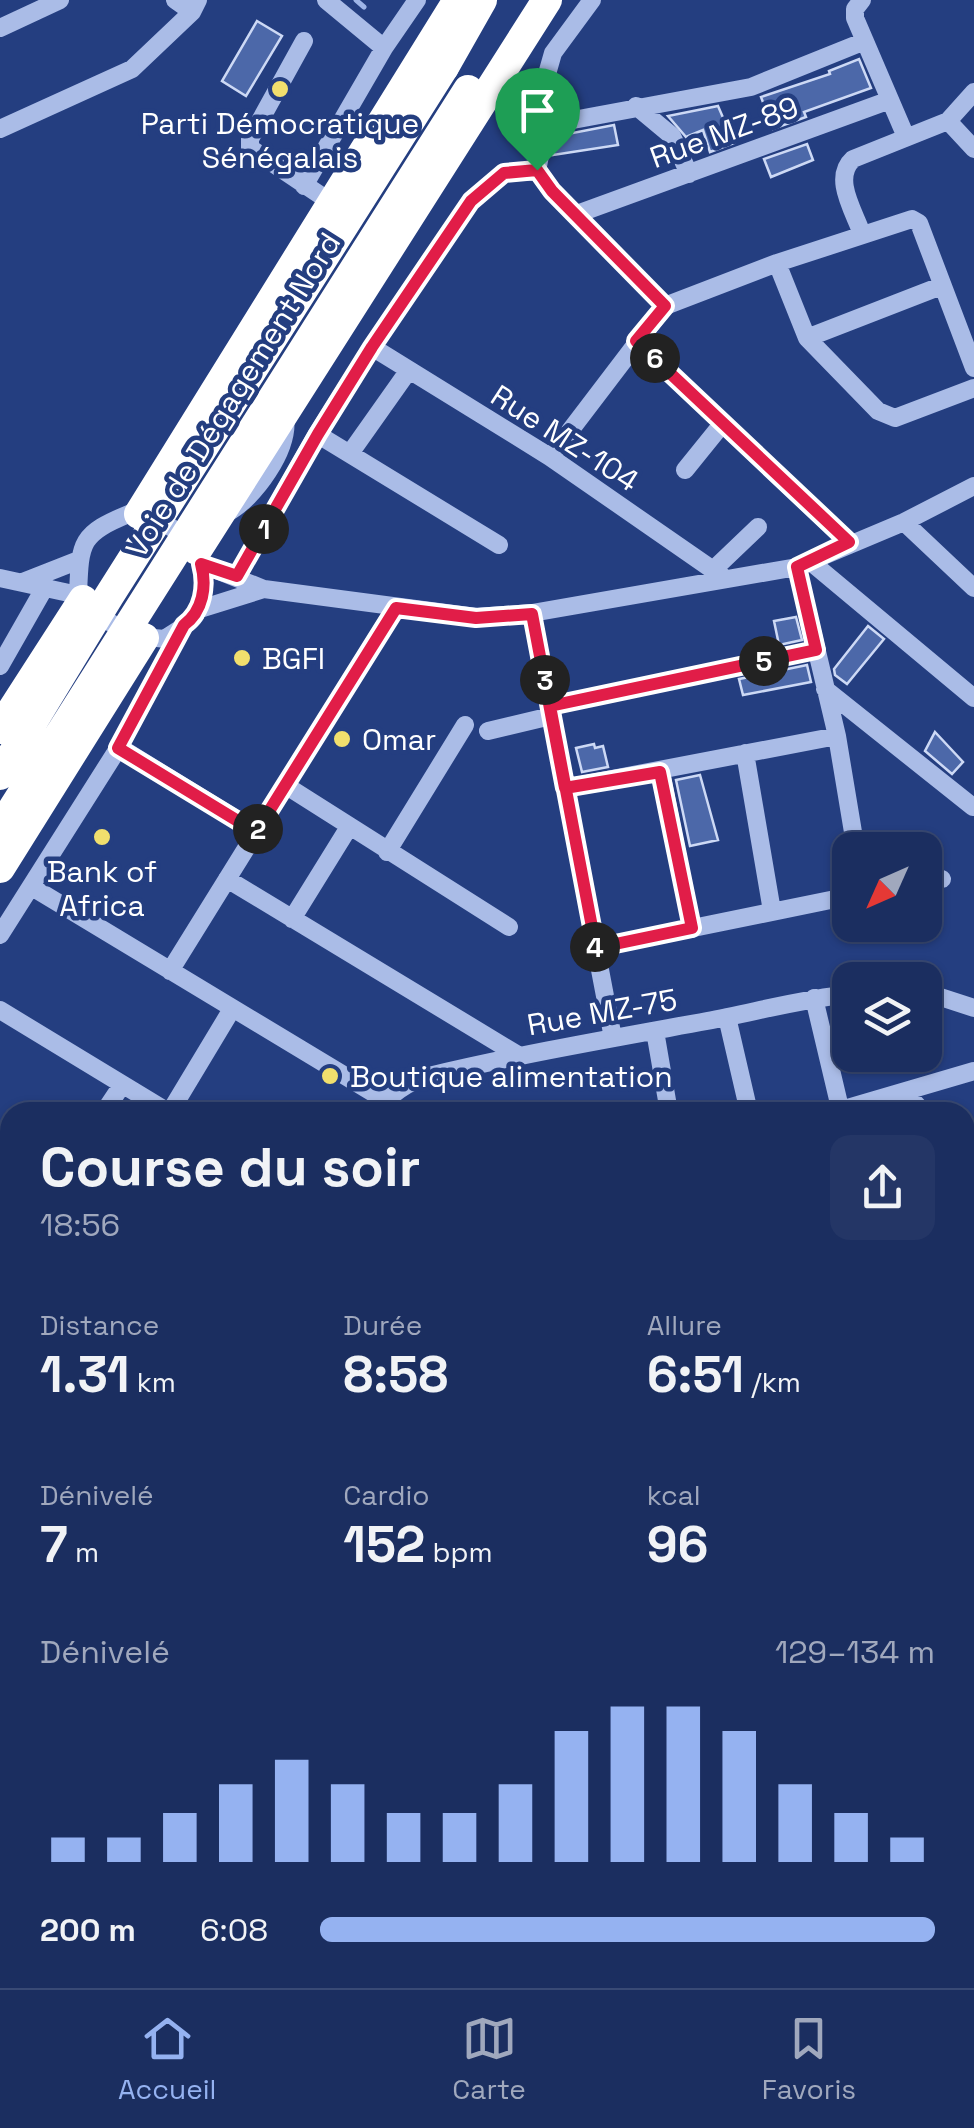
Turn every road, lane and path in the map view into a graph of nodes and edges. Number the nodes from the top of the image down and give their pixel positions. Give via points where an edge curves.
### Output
1 (60, 0) edge
2 (175, 0) edge
3 (326, 0) edge
4 (417, 0) edge
5 (528, 0) edge
6 (547, 0) edge
7 (592, 0) edge
8 (462, 1) edge
9 (858, 5) edge
10 (195, 6) edge
11 (0, 28) edge
12 (865, 40) junction
13 (304, 41) dead end
14 (384, 48) junction
15 (974, 92) edge
16 (890, 100) junction
17 (636, 106) junction
18 (948, 121) junction
19 (546, 125) junction
20 (0, 130) edge
21 (906, 137) junction
22 (974, 149) edge
23 (537, 170) junction
24 (689, 174) junction
25 (304, 186) junction
26 (332, 203) junction
27 (577, 214) junction
28 (862, 234) junction
29 (777, 263) junction
30 (941, 286) junction
31 (665, 306) junction
32 (807, 338) junction
33 (636, 341) junction
34 (372, 347) junction
35 (974, 368) edge
36 (409, 370) junction
37 (974, 388) edge
38 (723, 423) junction
39 (318, 434) junction
40 (352, 452) junction
41 (550, 457) junction
42 (685, 470) dead end
43 (974, 486) edge
44 (138, 514) junction
45 (904, 522) junction
46 (758, 526) dead end
47 (849, 542) junction
48 (499, 545) dead end
49 (199, 557) junction
50 (79, 560) junction
51 (804, 564) junction
52 (719, 575) junction
53 (237, 576) junction
54 (0, 578) edge
55 (22, 582) junction
56 (45, 587) junction
57 (264, 588) junction
58 (974, 588) edge
59 (80, 598) junction
60 (396, 608) junction
61 (198, 610) junction
62 (532, 614) junction
63 (184, 625) junction
64 (144, 638) junction
65 (816, 650) junction
66 (0, 666) edge
67 (824, 689) junction
68 (974, 698) edge
69 (550, 711) junction
70 (466, 725) dead end
71 (0, 729) edge
72 (488, 730) dead end
73 (837, 736) junction
74 (118, 748) junction
75 (744, 753) junction
76 (660, 772) junction
77 (0, 775) edge
78 (285, 785) junction
79 (565, 788) junction
80 (973, 807) edge
81 (349, 827) junction
82 (0, 829) edge
83 (256, 832) junction
84 (853, 832) edge
85 (387, 852) junction
86 (0, 868) edge
87 (227, 879) junction
88 (32, 887) junction
89 (832, 899) edge
90 (772, 911) junction
91 (292, 919) junction
92 (510, 928) dead end
93 (692, 928) junction
94 (0, 934) edge
95 (596, 948) junction
96 (170, 971) junction
97 (832, 996) edge
98 (814, 998) junction
99 (942, 998) edge
100 (974, 1008) edge
101 (0, 1010) edge
102 (232, 1010) junction
103 (728, 1018) junction
104 (655, 1031) junction
105 (612, 1038) junction
106 (518, 1055) junction
107 (974, 1072) edge
108 (122, 1084) junction
109 (906, 1092) junction
110 (110, 1102) edge
111 (152, 1102) edge
112 (175, 1102) edge
113 (370, 1102) edge
114 (390, 1102) edge
115 (667, 1102) edge
116 (748, 1102) edge
117 (839, 1102) edge
118 (872, 1102) edge
119 (915, 1102) edge

1 - 11 street
2 - 10 street
3 - 14 street
4 - 14 street
5 - 82 highway, Voie de Dégagement Nord, bridge
6 - 49 highway via 217,518
7 - 19 street via 553,53 544,82
8 - 26 highway
8 - 77 highway, Voie de Dégagement Nord, bridge via 444,67
9 - 12 street via 855,18
10 - 20 street via 132,69
12 - 16 street
12 - 17 street via 751,87
13 - 25 street via 250,148
14 - 25 street
15 - 18 street
16 - 21 street
16 - 24 street, Rue MZ-89
17 - 19 street
17 - 24 street via 672,136
18 - 21 street
18 - 22 street
19 - 23 street
21 - 28 street via 844,168
23 - 27 street
23 - 34 street via 504,173 471,201
24 - 27 street, Rue MZ-89
25 - 26 street
26 - 44 highway
27 - 31 street
28 - 29 street
28 - 30 street via 912,219 920,223
29 - 31 street
29 - 32 street
30 - 32 street
30 - 35 street
31 - 33 street
32 - 37 street via 878,410 895,418
33 - 38 street
33 - 41 street
34 - 36 street, Rue MZ-104
34 - 39 street
36 - 40 street
36 - 41 street, Rue MZ-104
38 - 42 street
38 - 47 street
39 - 40 street
39 - 53 street
40 - 48 street
41 - 52 street, Rue MZ-104
43 - 45 street
44 - 49 street via 187,538
44 - 50 street via 100,526
45 - 47 street
45 - 58 street
46 - 52 street
47 - 51 street
49 - 53 street
49 - 61 street via 206,580
50 - 55 street
50 - 59 street
51 - 52 street
51 - 65 street
51 - 68 street
52 - 62 street
53 - 57 street
54 - 55 street
55 - 56 street
56 - 59 street
56 - 66 street
57 - 60 street
57 - 61 street
59 - 64 street
59 - 71 highway
60 - 62 street via 476,618
60 - 78 street
61 - 63 street
62 - 69 street
63 - 64 street via 165,639
63 - 74 street
64 - 86 highway
65 - 67 street
65 - 69 street
67 - 73 street
67 - 80 street
69 - 72 street
69 - 79 street
70 - 85 street
73 - 75 street
73 - 84 street
74 - 83 street
74 - 88 street
75 - 76 street
75 - 90 street
76 - 79 street
76 - 93 street
78 - 81 street
78 - 83 street
79 - 95 street
81 - 85 street
81 - 91 street
83 - 87 street
85 - 92 street
87 - 91 street
87 - 96 street
88 - 94 street
88 - 96 street
89 - 90 street
90 - 93 street
91 - 106 street
93 - 95 street
95 - 105 street
96 - 102 street
97 - 98 street, Rue MZ-75
98 - 103 street, Rue MZ-75
98 - 117 street
99 - 100 street
101 - 108 street
102 - 112 street
102 - 113 street
103 - 104 street, Rue MZ-75
103 - 116 street
104 - 105 street, Rue MZ-75
104 - 115 street
105 - 106 street, Rue MZ-75
106 - 114 street, Rue MZ-75 via 419,1078
107 - 109 street
108 - 110 street
108 - 111 street
109 - 118 street
109 - 119 street

